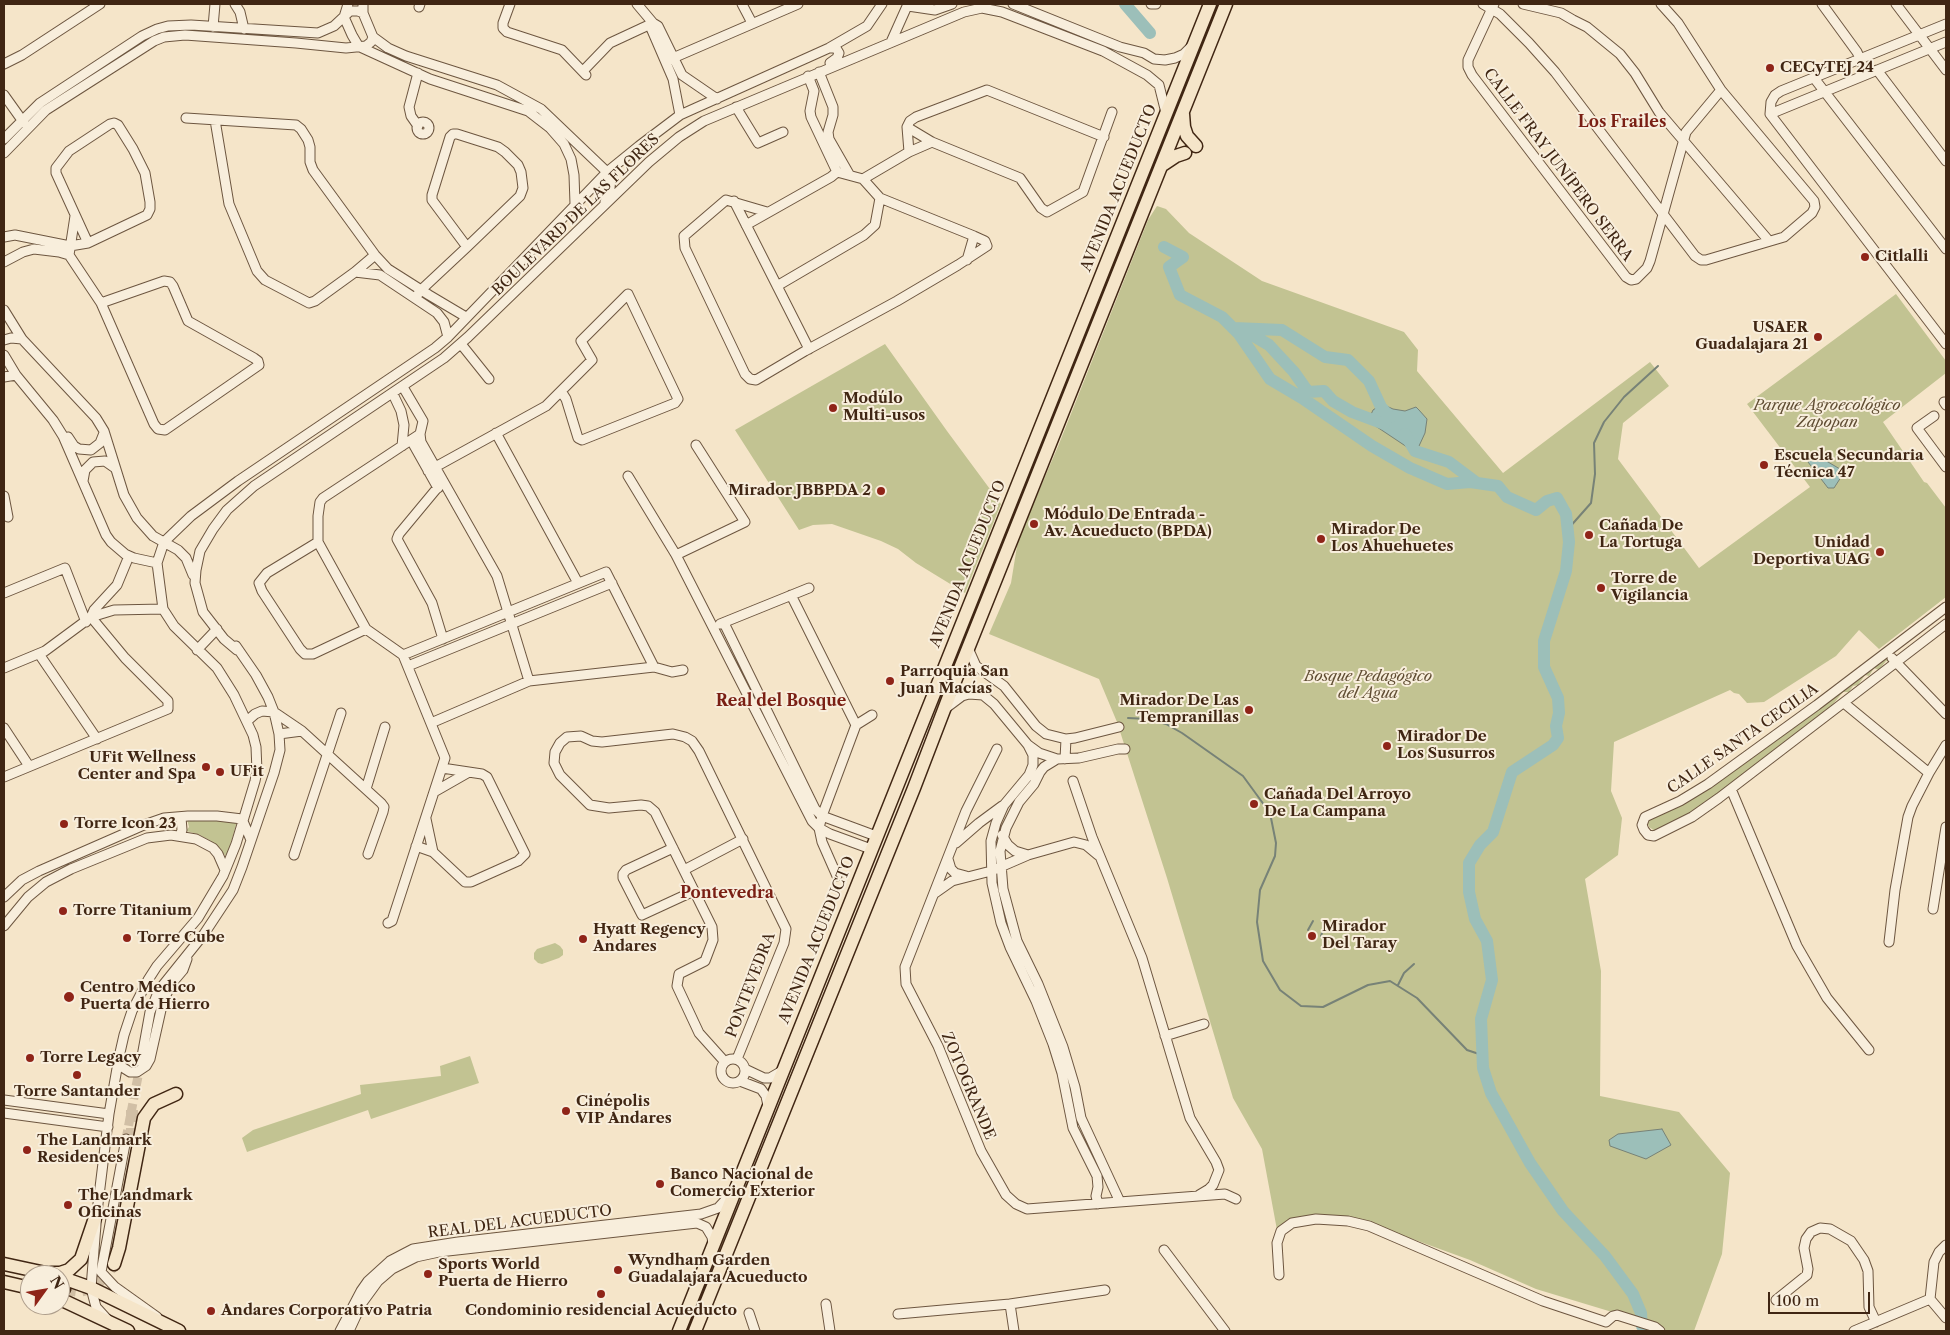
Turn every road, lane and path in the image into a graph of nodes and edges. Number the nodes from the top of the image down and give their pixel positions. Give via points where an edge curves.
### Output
1 (100, 4) edge
2 (215, 4) edge
3 (235, 4) edge
4 (348, 4) edge
5 (363, 4) edge
6 (510, 4) edge
7 (637, 4) edge
8 (742, 4) edge
9 (798, 4) edge
10 (882, 4) edge
11 (952, 4) edge
12 (1013, 4) edge
13 (1210, 4) edge
14 (1226, 4) edge
15 (1523, 4) edge
16 (1566, 4) edge
17 (1661, 4) edge
18 (1822, 4) edge
19 (1896, 4) edge
20 (908, 5) edge
21 (1489, 5) edge
22 (90, 7) edge
23 (1561, 13) junction
24 (363, 14) junction
25 (344, 17) junction
26 (653, 23) junction
27 (752, 23) junction
28 (1946, 24) edge
29 (214, 27) junction
30 (244, 29) junction
31 (1078, 30) junction
32 (1920, 35) junction
33 (373, 37) junction
34 (1073, 40) junction
35 (891, 42) junction
36 (1946, 42) edge
37 (1193, 45) junction
38 (360, 47) junction
39 (829, 48) junction
40 (1930, 48) junction
41 (1861, 58) junction
42 (670, 60) junction
43 (796, 61) junction
44 (4, 64) edge
45 (1876, 70) junction
46 (1946, 70) edge
47 (821, 71) junction
48 (418, 73) junction
49 (1867, 74) junction
50 (808, 76) junction
51 (1814, 78) junction
52 (790, 84) junction
53 (1722, 90) junction
54 (1825, 91) junction
55 (4, 95) edge
56 (717, 99) junction
57 (736, 106) junction
58 (1183, 110) junction
59 (1112, 112) dead end
60 (1166, 113) junction
61 (1770, 114) junction
62 (680, 116) junction
63 (186, 118) dead end
64 (21, 120) junction
65 (215, 120) junction
66 (418, 126) dead end
67 (28, 127) junction
68 (907, 127) junction
69 (5, 132) edge
70 (783, 132) dead end
71 (1104, 137) junction
72 (16, 140) junction
73 (1684, 141) junction
74 (932, 142) junction
75 (909, 152) junction
76 (4, 153) edge
77 (1946, 162) edge
78 (1161, 166) junction
79 (607, 172) junction
80 (837, 172) junction
81 (848, 174) junction
82 (864, 179) junction
83 (880, 198) junction
84 (734, 201) junction
85 (575, 204) junction
86 (604, 204) junction
87 (768, 212) junction
88 (1663, 215) junction
89 (75, 216) junction
90 (746, 225) junction
91 (974, 236) junction
92 (4, 237) edge
93 (35, 238) junction
94 (1769, 241) junction
95 (88, 243) junction
96 (467, 247) junction
97 (34, 249) junction
98 (1946, 250) edge
99 (70, 251) junction
100 (375, 255) junction
101 (967, 260) junction
102 (522, 261) junction
103 (4, 262) edge
104 (356, 272) junction
105 (535, 272) junction
106 (504, 278) junction
107 (777, 286) junction
108 (421, 290) junction
109 (514, 292) junction
110 (415, 298) junction
111 (101, 303) junction
112 (4, 310) edge
113 (466, 317) junction
114 (1942, 331) edge
115 (448, 337) junction
116 (22, 339) junction
117 (4, 340) edge
118 (461, 344) junction
119 (1946, 344) edge
120 (809, 349) junction
121 (4, 355) edge
122 (16, 375) junction
123 (4, 377) edge
124 (489, 378) dead end
125 (403, 387) junction
126 (561, 391) junction
127 (393, 394) junction
128 (344, 409) junction
129 (1934, 416) dead end
130 (352, 421) junction
131 (56, 424) junction
132 (104, 431) junction
133 (496, 433) junction
134 (420, 434) junction
135 (411, 440) junction
136 (696, 445) dead end
137 (402, 446) junction
138 (1031, 451) junction
139 (1045, 457) junction
140 (1946, 467) edge
141 (432, 469) junction
142 (117, 473) junction
143 (628, 476) dead end
144 (84, 482) junction
145 (440, 484) junction
146 (4, 496) edge
147 (18, 514) dead end
148 (6, 518) edge
149 (164, 542) junction
150 (318, 542) junction
151 (676, 555) junction
152 (129, 556) junction
153 (157, 563) junction
154 (195, 583) junction
155 (578, 583) junction
156 (612, 583) junction
157 (808, 588) dead end
158 (4, 593) edge
159 (792, 595) junction
160 (79, 602) junction
161 (1946, 607) edge
162 (162, 609) junction
163 (508, 612) junction
164 (90, 616) junction
165 (724, 622) junction
166 (512, 624) junction
167 (1946, 624) edge
168 (712, 627) junction
169 (366, 629) junction
170 (219, 632) junction
171 (443, 638) junction
172 (968, 647) junction
173 (198, 651) junction
174 (1886, 652) junction
175 (39, 654) junction
176 (403, 655) junction
177 (1896, 662) junction
178 (408, 666) junction
179 (654, 667) junction
180 (4, 668) edge
181 (683, 670) dead end
182 (529, 681) junction
183 (1844, 702) junction
184 (944, 710) junction
185 (274, 712) junction
186 (341, 713) dead end
187 (1946, 714) edge
188 (872, 715) dead end
189 (247, 721) junction
190 (431, 723) junction
191 (859, 724) junction
192 (385, 727) dead end
193 (1118, 727) dead end
194 (4, 728) edge
195 (302, 731) junction
196 (279, 734) junction
197 (97, 739) junction
198 (1066, 739) junction
199 (1028, 745) junction
200 (1946, 745) edge
201 (1125, 749) dead end
202 (997, 750) dead end
203 (328, 755) junction
204 (1061, 759) junction
205 (30, 766) junction
206 (442, 768) junction
207 (468, 772) junction
208 (1929, 773) junction
209 (1034, 775) junction
210 (4, 777) edge
211 (1073, 781) dead end
212 (366, 789) junction
213 (1731, 789) junction
214 (434, 792) junction
215 (1004, 805) junction
216 (966, 811) junction
217 (822, 816) junction
218 (1085, 816) junction
219 (181, 817) junction
220 (242, 819) junction
221 (426, 819) junction
222 (981, 822) junction
223 (852, 827) junction
224 (1946, 827) edge
225 (820, 828) junction
226 (994, 828) junction
227 (180, 836) junction
228 (876, 836) junction
229 (1003, 837) junction
230 (743, 839) junction
231 (252, 840) junction
232 (848, 841) junction
233 (1074, 842) junction
234 (954, 845) junction
235 (416, 846) junction
236 (673, 848) junction
237 (871, 849) junction
238 (433, 852) junction
239 (368, 854) dead end
240 (232, 855) junction
241 (294, 855) dead end
242 (1028, 855) junction
243 (948, 859) junction
244 (1101, 859) junction
245 (244, 861) junction
246 (1000, 867) junction
247 (225, 870) junction
248 (684, 870) junction
249 (991, 871) junction
250 (29, 876) junction
251 (837, 876) dead end
252 (966, 876) junction
253 (37, 888) junction
254 (694, 891) junction
255 (934, 895) junction
256 (4, 897) edge
257 (1933, 909) dead end
258 (388, 923) dead end
259 (4, 926) edge
260 (1889, 942) dead end
261 (188, 954) junction
262 (1204, 1024) dead end
263 (1165, 1036) junction
264 (1868, 1050) dead end
265 (118, 1057) junction
266 (737, 1059) junction
267 (141, 1062) tunnel mouth
268 (724, 1062) junction
269 (745, 1069) junction
270 (782, 1071) junction
271 (740, 1081) junction
272 (176, 1094) dead end
273 (4, 1100) edge
274 (768, 1106) junction
275 (1078, 1107) junction
276 (1068, 1108) junction
277 (4, 1112) edge
278 (109, 1114) junction
279 (108, 1127) junction
280 (129, 1139) joint
281 (1219, 1170) junction
282 (734, 1190) junction
283 (1225, 1194) junction
284 (1197, 1196) junction
285 (1236, 1199) dead end
286 (1120, 1202) junction
287 (1098, 1204) junction
288 (96, 1212) junction
289 (713, 1245) junction
290 (1946, 1245) edge
291 (1164, 1250) dead end
292 (4, 1264) edge
293 (70, 1269) edge
294 (20, 1270) edge
295 (4, 1272) edge
296 (1279, 1275) dead end
297 (20, 1276) edge
298 (4, 1282) edge
299 (70, 1285) edge
300 (20, 1286) edge
301 (91, 1288) junction
302 (1105, 1290) dead end
303 (70, 1293) edge
304 (1930, 1299) junction
305 (1776, 1300) dead end
306 (826, 1304) dead end
307 (1010, 1304) junction
308 (749, 1313) dead end
309 (898, 1314) dead end
310 (1946, 1318) edge
311 (109, 1321) junction
312 (1876, 1322) junction
313 (162, 1323) junction
314 (128, 1331) edge
315 (179, 1331) edge
316 (340, 1331) edge
317 (349, 1331) edge
318 (679, 1331) edge
319 (695, 1331) edge
320 (755, 1331) edge
321 (830, 1331) edge
322 (1014, 1331) edge
323 (1225, 1331) edge
324 (1660, 1331) edge
325 (1854, 1331) edge

1 - 22 street
2 - 29 street
3 - 30 street
4 - 25 street
5 - 24 street
6 - 26 street via 503,23 506,32 562,50 584,73 610,43
7 - 26 street
8 - 27 street
9 - 27 street
10 - 39 street, BOULEVARD DE LAS FLORES via 867,26
11 - 20 street via 935,10
12 - 31 street
13 - 37 main road, AVENIDA ACUEDUCTO
14 - 58 main road, AVENIDA ACUEDUCTO
15 - 23 street
16 - 23 street
17 - 53 street via 1678,23
18 - 41 street
19 - 32 street
20 - 35 street
21 - 88 street via 1530,43 1555,72
21 - 88 street, CALLE FRAY JUNÍPERO SERRA via 1468,60 1472,75 1630,280 1647,268
22 - 44 street
23 - 73 street via 1586,27 1620,54 1659,112
24 - 25 street via 353,10
24 - 33 street
25 - 30 street via 318,33
25 - 38 street
26 - 42 street via 658,26
27 - 42 street
28 - 32 street
29 - 30 street
29 - 64 street via 168,26 142,36 40,103
31 - 34 street
31 - 37 street via 1143,58 1175,58
32 - 40 street
32 - 41 street
33 - 38 street via 369,44
33 - 79 street via 406,56 497,85 541,109
34 - 35 street, BOULEVARD DE LAS FLORES via 1002,12 982,8 964,12
34 - 60 street, BOULEVARD DE LAS FLORES via 1104,51 1155,80 1162,91
35 - 47 street, BOULEVARD DE LAS FLORES
36 - 40 street
37 - 60 main road, AVENIDA ACUEDUCTO
38 - 48 street
38 - 67 street via 185,35 164,37 46,110
39 - 43 street, BOULEVARD DE LAS FLORES
39 - 47 street via 836,48 839,56
40 - 45 street
40 - 46 street
41 - 49 street
41 - 51 street
42 - 56 street via 686,79
42 - 62 street
43 - 52 street via 776,77 779,83
43 - 56 street, BOULEVARD DE LAS FLORES
45 - 49 street
45 - 77 street
47 - 50 street, BOULEVARD DE LAS FLORES
47 - 81 street via 833,107 829,139
48 - 66 street via 409,107
48 - 85 street via 528,111 550,128 564,144 570,159
49 - 54 street
50 - 52 street, BOULEVARD DE LAS FLORES
50 - 80 street via 814,91 811,117
51 - 54 street
51 - 61 street via 1775,95
52 - 57 street, BOULEVARD DE LAS FLORES
53 - 73 street via 1686,132
53 - 94 street via 1814,201 1815,207 1809,217 1784,237
54 - 61 street
54 - 98 street
55 - 64 street
56 - 62 street, BOULEVARD DE LAS FLORES
57 - 70 street via 758,144
57 - 86 street, BOULEVARD DE LAS FLORES via 679,137
58 - 78 main road, AVENIDA ACUEDUCTO
58 - 78 main road via 1190,149
59 - 71 street
60 - 138 main road, AVENIDA ACUEDUCTO
61 - 114 street
62 - 79 street, BOULEVARD DE LAS FLORES
63 - 65 street
64 - 67 street
64 - 69 street
65 - 100 street via 290,124 301,129 310,147 313,170
65 - 104 street via 229,204 257,271 265,280 309,303
67 - 72 street
68 - 71 street via 916,118 987,90
68 - 74 street
68 - 75 street
69 - 72 street
71 - 74 street via 1083,192 1047,212 1040,208 1020,178
72 - 76 street
73 - 88 street
73 - 94 street
74 - 75 street
75 - 82 street
78 - 139 main road, AVENIDA ACUEDUCTO
79 - 85 street, BOULEVARD DE LAS FLORES
79 - 86 street via 611,178
80 - 81 street
80 - 87 street
81 - 82 street
82 - 83 street
83 - 91 street
83 - 107 street via 875,226
84 - 87 street
84 - 90 street
84 - 120 street via 726,200 684,236 685,248 745,374 756,380
85 - 102 street, BOULEVARD DE LAS FLORES
86 - 105 street, BOULEVARD DE LAS FLORES
87 - 90 street
88 - 94 street via 1700,260 1718,258
89 - 95 street
89 - 95 street via 56,168 69,152 114,123 133,149 145,174 150,209 147,215
89 - 99 street
90 - 107 street
91 - 101 street
91 - 101 street via 988,246
92 - 93 street
93 - 97 street
93 - 99 street
95 - 99 street
96 - 96 street via 520,196 523,188 518,165 505,152 453,134 432,200
96 - 108 street
97 - 99 street
97 - 103 street
99 - 111 street
100 - 104 street
100 - 108 street via 388,269
101 - 120 street
102 - 105 street via 525,273
102 - 106 street, BOULEVARD DE LAS FLORES
104 - 110 street via 380,276
105 - 109 street, BOULEVARD DE LAS FLORES
106 - 109 street via 514,283
106 - 113 street, BOULEVARD DE LAS FLORES
107 - 120 street
108 - 110 street
108 - 113 street
109 - 118 street, BOULEVARD DE LAS FLORES
110 - 115 street via 437,313 444,322
111 - 111 street via 158,429 165,430 259,365 254,358 188,321 170,282 164,281
112 - 116 street
113 - 115 street, BOULEVARD DE LAS FLORES
114 - 119 street
115 - 128 street, BOULEVARD DE LAS FLORES
116 - 117 street
116 - 132 street via 87,406
118 - 124 street
118 - 125 street, BOULEVARD DE LAS FLORES
121 - 122 street
122 - 123 street
122 - 131 street
125 - 127 street, BOULEVARD DE LAS FLORES
125 - 134 street via 424,421
126 - 126 street via 578,438 582,440 676,403 678,399 628,294 581,341 592,360
126 - 133 street via 546,406
127 - 130 street, BOULEVARD DE LAS FLORES
127 - 137 street via 404,425
128 - 130 street
128 - 149 street, BOULEVARD DE LAS FLORES via 190,516
129 - 140 street via 1917,428
130 - 154 street, BOULEVARD DE LAS FLORES via 254,486 234,503 217,522 200,551
131 - 132 street via 65,431 74,446 85,450 91,450 100,443
131 - 144 street
132 - 142 street
133 - 141 street
133 - 155 street
134 - 135 street
134 - 141 street
135 - 137 street
135 - 141 street
136 - 151 street via 745,522
137 - 150 street via 321,500
138 - 139 main road
138 - 228 main road, AVENIDA ACUEDUCTO
139 - 172 main road, AVENIDA ACUEDUCTO
141 - 145 street
142 - 144 street via 110,464 99,461 88,466
142 - 149 street via 124,495 137,518 153,536
143 - 151 street
144 - 152 street via 106,535
145 - 163 street via 497,576
145 - 171 street via 397,539 432,603
146 - 148 street
147 - 148 street
149 - 153 street
149 - 154 street via 186,558
150 - 169 street
150 - 169 street via 267,573 260,583 262,591 305,654 313,654
151 - 168 street
152 - 153 street
152 - 164 street via 117,585
153 - 162 street
154 - 170 street, BOULEVARD DE LAS FLORES via 203,612
155 - 156 street via 606,572
155 - 163 street
156 - 166 street
156 - 179 street
157 - 159 street
158 - 160 street via 65,568
159 - 165 street
159 - 191 street
160 - 164 street
160 - 164 street
161 - 174 street, CALLE SANTA CECILIA
162 - 164 street via 114,610
162 - 173 street
163 - 166 street
163 - 171 street
164 - 175 street
164 - 197 street via 169,703 167,710
165 - 168 street
165 - 217 street via 815,809
166 - 178 street
166 - 182 street
167 - 177 street, CALLE SANTA CECILIA
168 - 225 street via 807,813
169 - 176 street
170 - 173 street
170 - 185 street, BOULEVARD DE LAS FLORES via 261,683
171 - 176 street
172 - 184 main road, AVENIDA ACUEDUCTO
172 - 198 street via 976,666 1004,686 1036,726 1053,737
173 - 189 street via 217,668
174 - 177 street
174 - 213 street, CALLE SANTA CECILIA via 1708,784 1646,817 1642,825 1644,830 1654,836 1692,817
175 - 180 street
175 - 197 street
176 - 178 street
177 - 183 street, CALLE SANTA CECILIA
177 - 187 street
178 - 190 street
179 - 181 street via 672,672
179 - 182 street
182 - 190 street
183 - 208 street
183 - 213 street, CALLE SANTA CECILIA
184 - 199 street via 962,696 983,695
184 - 319 main road, AVENIDA ACUEDUCTO
185 - 189 street via 262,711
185 - 195 street
185 - 196 street, BOULEVARD DE LAS FLORES
186 - 203 street
188 - 191 street
189 - 220 street via 256,747 257,771
190 - 206 street via 445,758
191 - 217 street
192 - 212 street
193 - 198 street
194 - 205 street
195 - 196 street
195 - 203 street
196 - 231 street, BOULEVARD DE LAS FLORES via 280,750
197 - 205 street
198 - 204 street
199 - 204 street via 1039,753
199 - 209 street
200 - 208 street
201 - 204 street
202 - 216 street, ZOTOGRANDE
203 - 212 street
203 - 241 street
204 - 209 street
205 - 210 street
206 - 207 street
206 - 214 street
207 - 214 street
207 - 238 street via 487,777 525,854 518,861 465,882
208 - 260 street via 1908,817
209 - 215 street
209 - 229 street via 1034,784 1019,802
211 - 218 street
212 - 239 street via 384,807
213 - 264 street via 1797,946 1827,998
214 - 221 street
215 - 222 street
215 - 226 street
216 - 222 street via 971,820
216 - 234 street, ZOTOGRANDE
217 - 223 street
217 - 225 street
218 - 233 street via 1085,830
218 - 244 street
219 - 220 street
219 - 227 street
219 - 250 street via 164,818 144,825
220 - 231 street
220 - 240 street
221 - 235 street
221 - 238 street
222 - 226 street
222 - 234 street
223 - 228 street
223 - 232 street
224 - 257 street
225 - 232 street
225 - 251 street via 822,842
226 - 229 street
226 - 249 street
227 - 247 street via 196,839 213,848
227 - 253 street via 138,841 59,875
228 - 237 main road, AVENIDA ACUEDUCTO
229 - 242 street via 1015,851
229 - 246 street
230 - 236 street, PONTEVEDRA via 696,745 685,737 673,734 597,742 576,735 560,743 554,763 560,775 585,802 602,808 648,806 658,816
230 - 248 street
230 - 266 street, PONTEVEDRA via 786,929 784,943
231 - 245 street, BOULEVARD DE LAS FLORES
232 - 237 street
233 - 242 street
233 - 244 street via 1086,845
234 - 243 street, ZOTOGRANDE
235 - 238 street
235 - 258 street via 392,921
236 - 248 street, PONTEVEDRA
236 - 254 street via 626,870 623,878 642,915
237 - 270 main road, AVENIDA ACUEDUCTO
240 - 245 street
240 - 247 street
242 - 246 street
243 - 252 street via 955,873
243 - 255 street, ZOTOGRANDE
244 - 263 street via 1142,958
245 - 261 street, BOULEVARD DE LAS FLORES via 233,890
246 - 249 street
246 - 275 street via 1011,922 1063,1047
247 - 265 street via 198,918 148,980 132,1011
248 - 254 street, PONTEVEDRA
249 - 252 street
249 - 276 street via 1004,933 1053,1044
250 - 253 street
250 - 256 street
252 - 255 street via 952,881
253 - 259 street
254 - 268 street, PONTEVEDRA via 712,928 713,940 704,961 679,974 677,986 699,1033
255 - 287 street, ZOTOGRANDE via 905,967 906,984 938,1046 981,1152 1006,1195 1027,1209
261 - 265 street via 183,970 163,1001 146,1066 137,1072 127,1071
261 - 267 street via 156,997
262 - 263 street
263 - 281 street via 1190,1118
265 - 278 street
266 - 268 street
266 - 269 street
268 - 271 street via 721,1070 724,1078 731,1083
269 - 270 street via 764,1078
269 - 271 street
270 - 274 main road, AVENIDA ACUEDUCTO
271 - 274 street via 761,1089
272 - 280 main road via 154,1104 144,1118 114,1264 113,1248
273 - 278 street
274 - 282 main road, AVENIDA ACUEDUCTO
275 - 276 street
275 - 286 street via 1089,1139
276 - 287 street via 1077,1137 1097,1176
277 - 279 street
278 - 279 street
279 - 288 street
280 - 313 street via 101,1272 115,1287 148,1309
281 - 283 street
281 - 284 street via 1209,1190
282 - 289 main road, AVENIDA ACUEDUCTO
282 - 316 street, REAL DEL ACUEDUCTO via 718,1208 706,1213 413,1249 390,1261 368,1281
283 - 284 street, ZOTOGRANDE
283 - 285 street, ZOTOGRANDE
284 - 286 street, ZOTOGRANDE
286 - 287 street, ZOTOGRANDE
288 - 293 main road via 81,1259
288 - 301 street
289 - 317 street, REAL DEL ACUEDUCTO via 710,1232 698,1222 421,1256 402,1263 378,1281 362,1303
289 - 318 main road, AVENIDA ACUEDUCTO
290 - 304 street via 1934,1262
291 - 323 street
292 - 294 main road
295 - 297 main road
296 - 324 street via 1277,1243 1281,1231 1292,1223 1316,1219 1348,1221 1369,1226 1543,1300 1606,1322 1618,1315
298 - 300 main road
299 - 301 main road
301 - 311 street via 96,1308
301 - 313 main road
302 - 307 street
303 - 311 main road
304 - 310 street
304 - 312 street
305 - 312 street via 1807,1275 1804,1248 1811,1232 1820,1228 1830,1229 1851,1241 1864,1260 1868,1271 1869,1307
306 - 321 street
307 - 309 street
307 - 322 street
308 - 320 street
311 - 314 main road
312 - 325 street
313 - 315 main road

